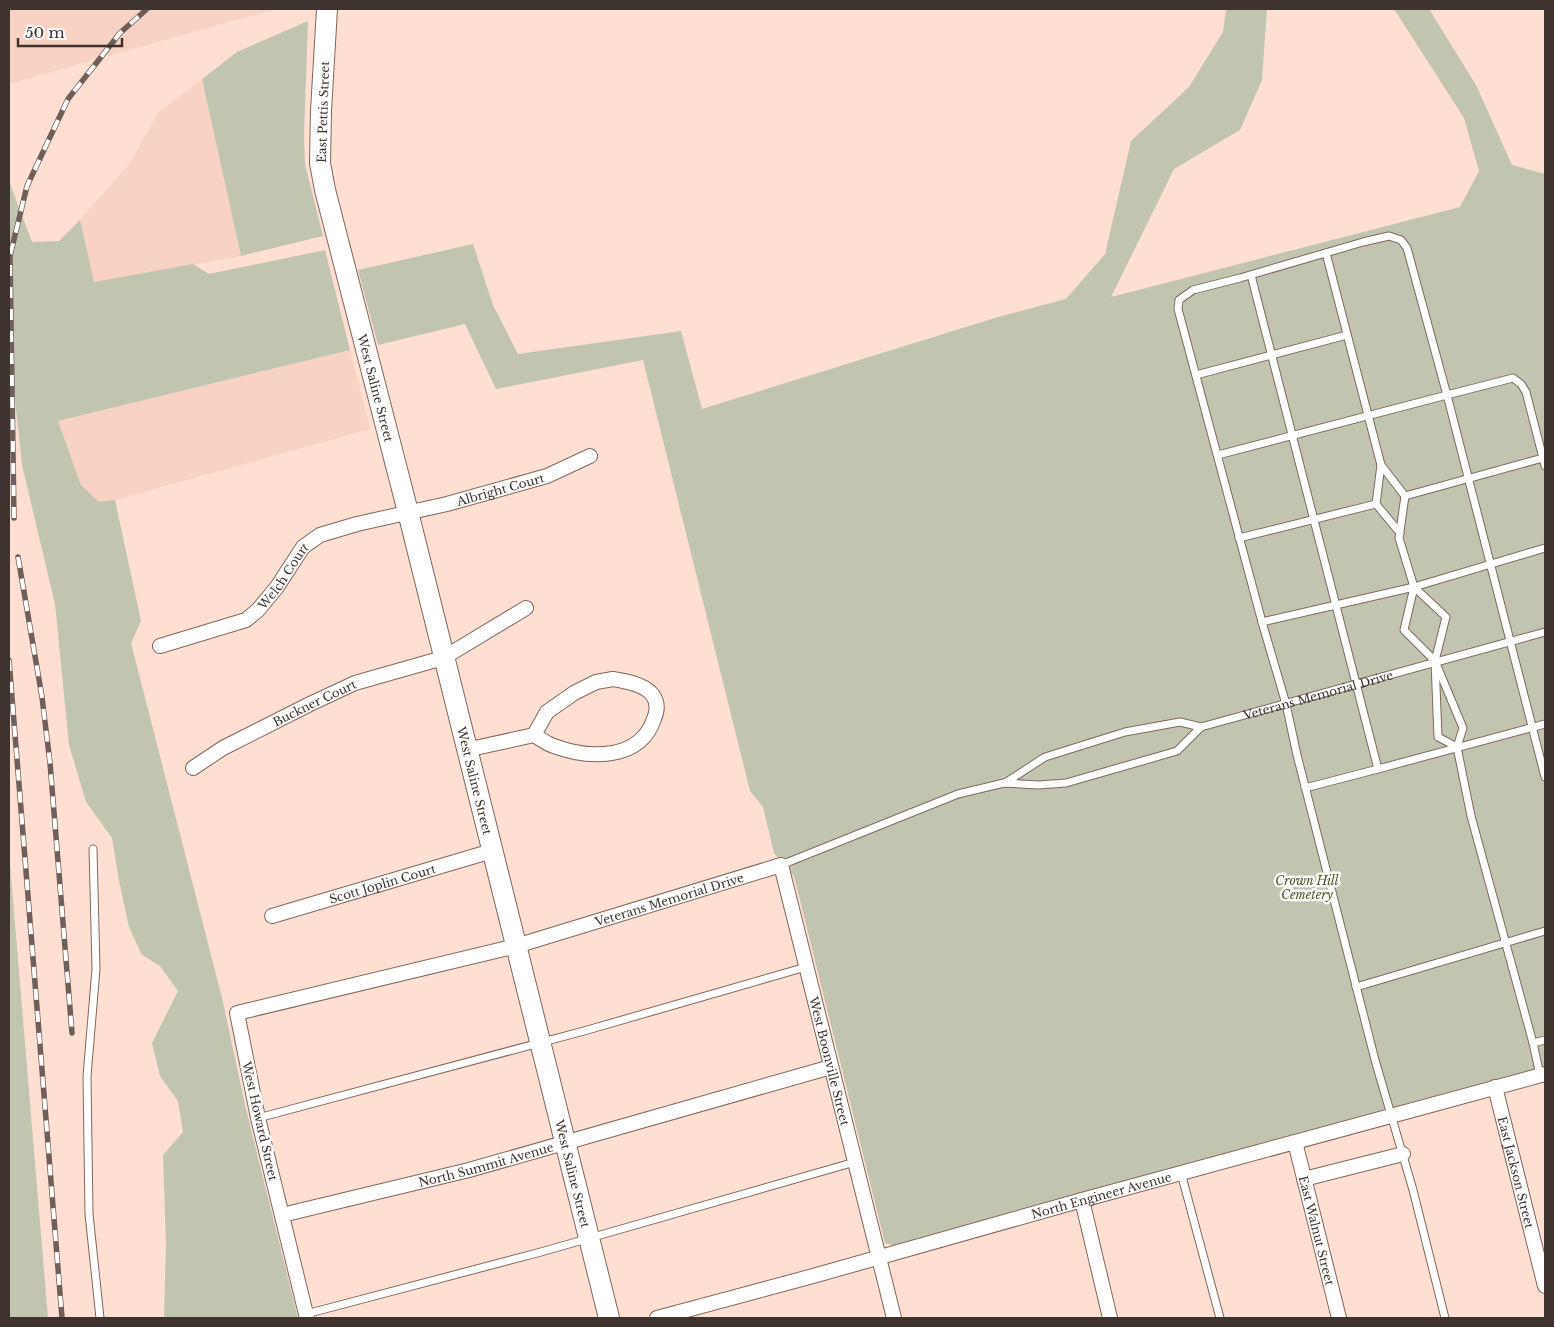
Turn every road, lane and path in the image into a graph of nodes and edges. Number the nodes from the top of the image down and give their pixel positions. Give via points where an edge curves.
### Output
1 (327, 9) edge
2 (338, 243) joint
3 (1326, 253) junction
4 (1252, 275) junction
5 (1347, 335) junction
6 (1272, 355) junction
7 (1196, 376) junction
8 (1447, 395) junction
9 (1368, 416) junction
10 (1293, 436) junction
11 (1218, 455) junction
12 (590, 456) dead end
13 (1543, 458) junction
14 (1381, 466) junction
15 (1545, 466) edge
16 (1469, 479) junction
17 (1405, 496) junction
18 (1376, 504) junction
19 (408, 512) junction
20 (1314, 520) junction
21 (1400, 533) junction
22 (1240, 538) junction
23 (1545, 548) edge
24 (1491, 564) junction
25 (1414, 587) junction
26 (1336, 605) junction
27 (526, 608) dead end
28 (1262, 622) junction
29 (1545, 632) edge
30 (1510, 641) junction
31 (160, 646) dead end
32 (443, 658) junction
33 (1435, 662) junction
34 (1356, 684) junction
35 (1286, 704) junction
36 (1545, 724) edge
37 (1201, 727) junction
38 (1533, 728) junction
39 (534, 735) junction
40 (1457, 747) junction
41 (466, 750) junction
42 (192, 768) dead end
43 (1378, 769) junction
44 (1545, 778) edge
45 (1004, 783) junction
46 (1305, 788) junction
47 (93, 849) dead end
48 (492, 851) junction
49 (781, 865) junction
50 (272, 916) dead end
51 (1545, 931) edge
52 (1505, 942) junction
53 (516, 946) junction
54 (806, 968) junction
55 (1356, 987) junction
56 (326, 992) joint
57 (1545, 1040) edge
58 (541, 1042) junction
59 (1534, 1043) junction
60 (831, 1067) junction
61 (1543, 1074) edge
62 (1495, 1087) junction
63 (1392, 1116) junction
64 (258, 1118) junction
65 (566, 1142) junction
66 (1295, 1142) junction
67 (1403, 1154) junction
68 (855, 1162) junction
69 (1181, 1173) junction
70 (1304, 1180) junction
71 (1082, 1200) junction
72 (282, 1215) junction
73 (590, 1238) junction
74 (879, 1258) junction
75 (1545, 1286) edge
76 (307, 1316) edge
77 (100, 1318) edge
78 (610, 1318) edge
79 (657, 1318) edge
80 (894, 1318) edge
81 (1110, 1318) edge
82 (1220, 1318) edge
83 (1339, 1318) edge
84 (1445, 1318) edge

1 - 2 street, East Pettis Street via 320,164
2 - 19 street, West Saline Street
3 - 4 lane
3 - 5 lane
3 - 8 lane via 1389,236 1401,240 1407,248
4 - 6 lane
4 - 7 lane via 1193,290 1179,300 1178,309
5 - 6 lane
5 - 9 lane
6 - 7 lane
6 - 10 lane
7 - 11 lane
8 - 9 lane
8 - 13 lane via 1513,378 1526,392
8 - 16 lane
9 - 10 lane
9 - 14 lane
10 - 11 lane
10 - 20 lane
11 - 22 lane
12 - 19 street, Albright Court via 547,476
13 - 15 lane
13 - 16 lane
14 - 17 lane
14 - 18 lane
16 - 17 lane
16 - 24 lane
17 - 21 lane
18 - 20 lane
18 - 21 lane
19 - 31 street, Welch Court via 320,535 303,547 277,586 246,620
19 - 32 street, West Saline Street
20 - 22 lane
20 - 26 lane
21 - 25 lane
22 - 28 lane
23 - 24 lane
24 - 25 lane
24 - 30 lane
25 - 26 lane
25 - 33 lane via 1404,630
25 - 33 lane via 1446,617
26 - 28 lane
26 - 34 lane
27 - 32 street, Buckner Court
28 - 35 lane
29 - 30 lane, Veterans Memorial Drive
30 - 33 lane, Veterans Memorial Drive
30 - 38 lane
32 - 41 street, West Saline Street
32 - 42 street, Buckner Court via 355,683 241,739
33 - 34 lane, Veterans Memorial Drive
33 - 40 lane via 1463,728
33 - 40 lane via 1438,737
34 - 35 lane, Veterans Memorial Drive
34 - 43 lane
35 - 37 lane, Veterans Memorial Drive
35 - 46 lane
36 - 38 lane
37 - 45 lane, Veterans Memorial Drive via 1180,722 1125,732 1046,757
37 - 45 lane, Veterans Memorial Drive via 1177,752 1066,784
38 - 40 lane
38 - 44 lane
39 - 39 street via 552,746 579,754 618,752 632,747 650,731 657,703 651,692 633,683 613,679 596,682 547,712
39 - 41 street
40 - 43 lane
40 - 52 lane
41 - 48 street, West Saline Street
43 - 46 lane
45 - 49 lane, Veterans Memorial Drive via 958,794
46 - 55 lane
47 - 77 lane via 96,969 87,1076 89,1214
48 - 50 street, Scott Joplin Court
48 - 53 street, West Saline Street
49 - 53 street, Veterans Memorial Drive
49 - 54 street, West Boonville Street
51 - 52 lane
52 - 55 lane
52 - 59 lane
53 - 56 street, Veterans Memorial Drive
53 - 58 street, West Saline Street
54 - 58 lane
54 - 60 street, West Boonville Street
55 - 63 lane
56 - 64 street, West Howard Street via 236,1013
57 - 59 lane
58 - 64 lane
58 - 65 street, West Saline Street
59 - 61 lane
60 - 65 street, North Summit Avenue
60 - 68 street, West Boonville Street
61 - 62 street, North Engineer Avenue
62 - 63 street, North Engineer Avenue
62 - 75 street, East Jackson Street
63 - 66 street, North Engineer Avenue
63 - 67 lane
64 - 72 street, West Howard Street
65 - 72 street, North Summit Avenue via 469,1170
65 - 73 street, West Saline Street
66 - 69 street, North Engineer Avenue
66 - 70 street, East Walnut Street
67 - 70 street
67 - 84 lane
68 - 73 lane
68 - 74 street, West Boonville Street
69 - 71 street, North Engineer Avenue
69 - 82 lane
70 - 83 street, East Walnut Street
71 - 74 street, North Engineer Avenue
71 - 81 street
72 - 76 street, West Howard Street
73 - 76 lane
73 - 78 street, West Saline Street
74 - 79 street, North Engineer Avenue
74 - 80 street, West Boonville Street

